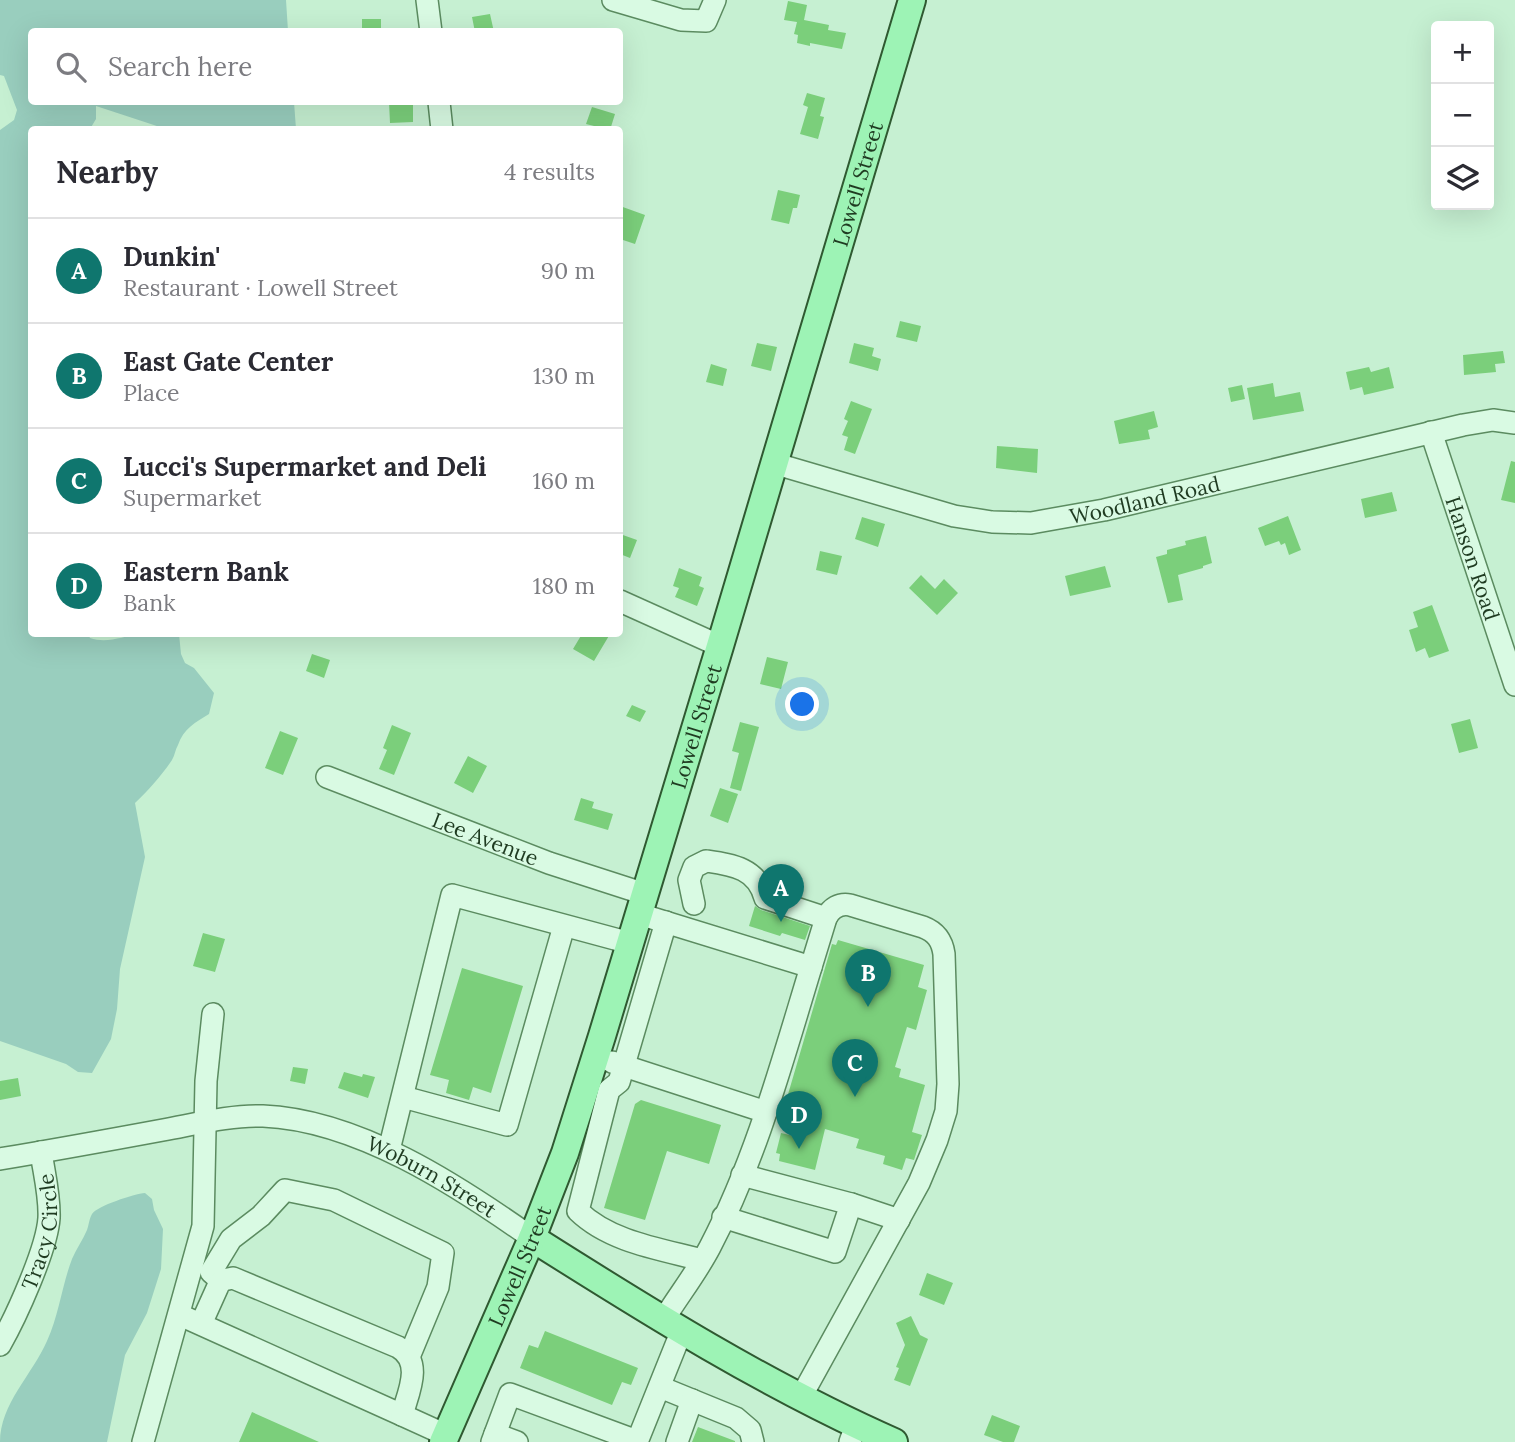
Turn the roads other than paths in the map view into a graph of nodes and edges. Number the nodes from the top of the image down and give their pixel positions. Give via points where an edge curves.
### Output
1 (427, 0) edge
2 (613, 0) edge
3 (715, 0) edge
4 (912, 0) edge
5 (430, 28) edge
6 (439, 105) edge
7 (442, 126) edge
8 (1515, 423) edge
9 (1431, 432) junction
10 (773, 463) junction
11 (623, 602) edge
12 (720, 646) junction
13 (1515, 685) edge
14 (327, 777) dead end
15 (642, 904) junction
16 (694, 904) dead end
17 (826, 918) junction
18 (666, 922) junction
19 (564, 926) junction
20 (630, 943) junction
21 (811, 967) junction
22 (213, 1014) dead end
23 (596, 1057) junction
24 (622, 1066) junction
25 (598, 1087) junction
26 (404, 1097) junction
27 (766, 1112) junction
28 (206, 1122) junction
29 (389, 1150) junction
30 (41, 1152) junction
31 (0, 1159) edge
32 (742, 1175) junction
33 (851, 1204) junction
34 (723, 1217) junction
35 (899, 1220) junction
36 (532, 1238) junction
37 (702, 1260) junction
38 (221, 1281) junction
39 (180, 1315) junction
40 (201, 1324) junction
41 (673, 1325) junction
42 (0, 1345) edge
43 (409, 1357) junction
44 (660, 1387) junction
45 (801, 1397) junction
46 (692, 1400) junction
47 (402, 1415) junction
48 (853, 1434) edge
49 (494, 1438) edge
50 (445, 1439) edge
51 (637, 1441) edge
52 (143, 1442) edge
53 (517, 1442) edge
54 (677, 1442) edge
55 (753, 1442) edge
56 (894, 1442) edge

1 - 5 street
2 - 3 street via 681,20 706,21
4 - 10 main road, Lowell Street
6 - 7 street
8 - 9 street, Woodland Road via 1488,421
9 - 10 street, Woodland Road via 1104,510 1031,523 954,516
9 - 13 street, Hanson Road
10 - 12 main road, Lowell Street
11 - 12 street
12 - 15 main road, Lowell Street
14 - 15 street, Lee Avenue
15 - 18 street, Lee Avenue
15 - 20 main road, Lowell Street
16 - 17 street via 689,880 694,867 706,860 748,871 761,884 765,898
17 - 21 street
17 - 35 street via 836,906 850,905 929,929 943,948 946,1111 919,1184
18 - 21 street, Lee Avenue
18 - 24 street
19 - 20 street
19 - 26 street via 507,1125
19 - 26 street via 452,895
20 - 23 main road, Lowell Street
21 - 27 street
22 - 28 street
23 - 24 street
23 - 25 main road, Lowell Street
24 - 25 street via 619,1082
24 - 27 street
25 - 36 main road, Lowell Street via 565,1153
25 - 37 street via 578,1211 592,1225 637,1243
26 - 29 street
27 - 32 street
28 - 29 street, Woburn Street via 283,1118
28 - 30 street, Woburn Street
28 - 39 street via 203,1226
29 - 36 street, Woburn Street
30 - 31 street, Woburn Street
30 - 42 street, Tracy Circle via 47,1229
32 - 33 street
32 - 34 street
33 - 34 street via 835,1252
33 - 35 street
34 - 37 street
35 - 45 street
36 - 41 main road, Woburn Street
36 - 50 main road, Lowell Street
37 - 41 street
38 - 40 street
38 - 43 street via 236,1279 398,1347
38 - 43 street via 211,1272 230,1239 285,1190 334,1200 443,1253 438,1287
39 - 40 street
39 - 52 street
40 - 47 street
41 - 44 street
41 - 45 main road, Woburn Street
43 - 47 street via 414,1371
44 - 46 street
44 - 51 street
45 - 48 main road, Woburn Street
46 - 54 street
46 - 55 street via 736,1418 750,1430
47 - 50 street
48 - 56 main road, Woburn Street
49 - 51 street via 510,1394
49 - 53 street

